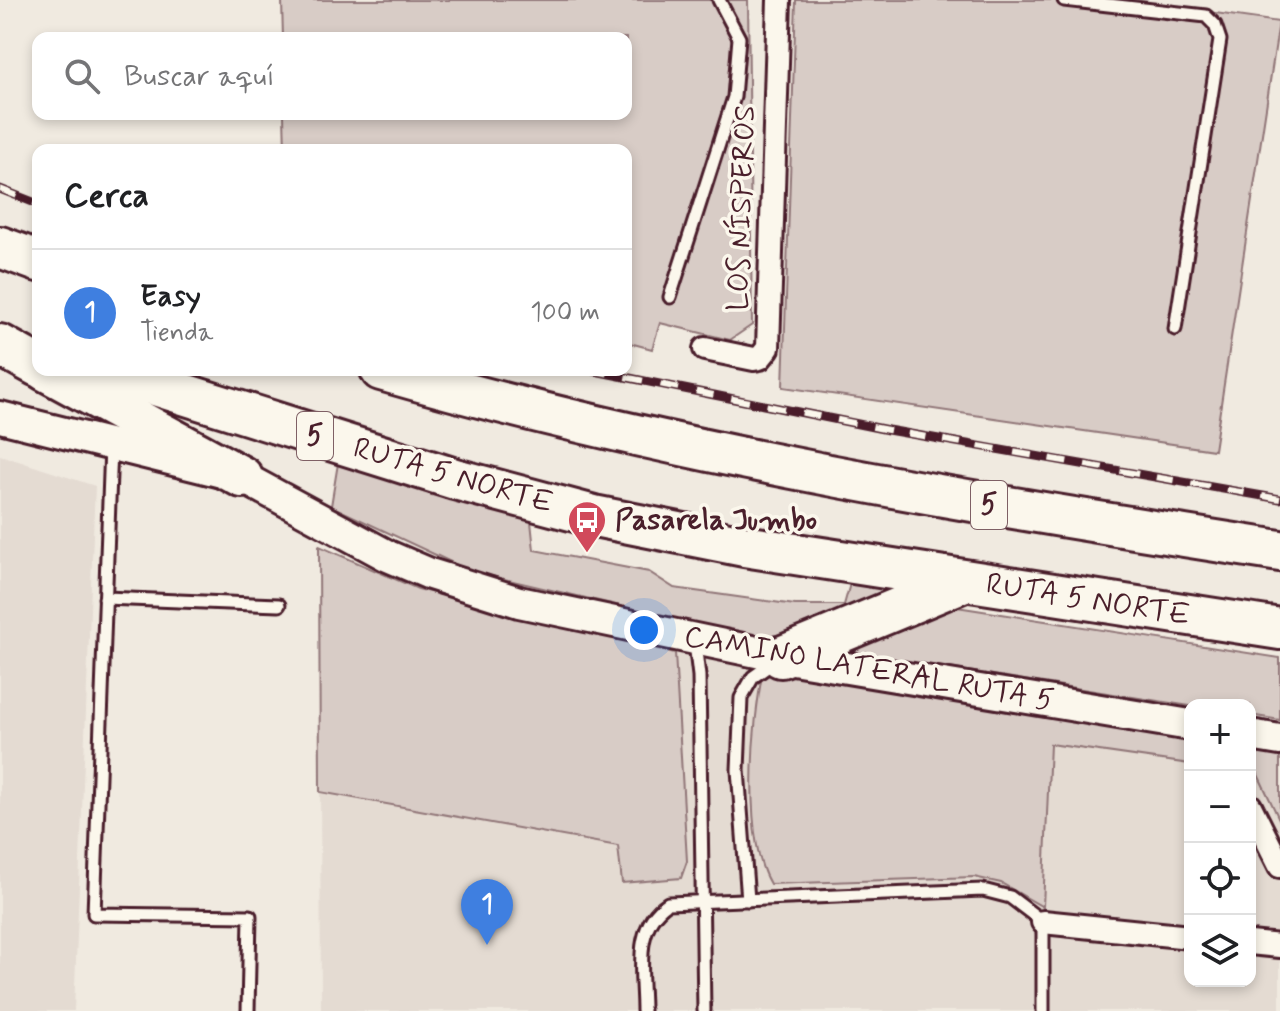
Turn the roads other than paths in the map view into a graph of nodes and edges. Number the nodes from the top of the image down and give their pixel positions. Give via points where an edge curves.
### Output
1 (719, 0) edge
2 (779, 0) edge
3 (1064, 0) edge
4 (0, 247) edge
5 (32, 259) edge
6 (670, 297) dead end
7 (1175, 329) dead end
8 (0, 333) edge
9 (32, 344) edge
10 (0, 345) edge
11 (705, 349) dead end
12 (32, 363) edge
13 (56, 376) edge
14 (126, 376) edge
15 (403, 376) edge
16 (0, 417) edge
17 (111, 445) junction
18 (242, 477) junction
19 (1280, 551) edge
20 (964, 581) junction
21 (105, 598) junction
22 (279, 605) dead end
23 (1280, 629) edge
24 (695, 639) junction
25 (781, 657) junction
26 (1184, 724) edge
27 (1256, 736) edge
28 (1280, 740) edge
29 (1256, 818) edge
30 (1280, 866) edge
31 (748, 900) junction
32 (701, 902) junction
33 (1043, 922) junction
34 (1184, 936) edge
35 (1256, 944) edge
36 (1280, 946) edge
37 (248, 1011) edge
38 (643, 1011) edge
39 (704, 1011) edge
40 (1043, 1011) edge

1 - 6 lane via 739,38 734,97
2 - 11 street, LOS NÍSPEROS via 768,348 754,359
3 - 7 lane via 1206,16 1215,25 1220,40
4 - 5 highway
8 - 9 highway
10 - 12 highway
13 - 18 highway
14 - 20 highway, RUTA 5 NORTE / 5 via 580,513
15 - 19 highway, 5 via 560,419 820,476
16 - 17 street, CAMINO LATERAL RUTA 5
17 - 18 street, CAMINO LATERAL RUTA 5
17 - 21 lane
18 - 24 street, CAMINO LATERAL RUTA 5 via 430,574 519,602
20 - 23 highway, RUTA 5 NORTE / 5
20 - 25 highway
21 - 22 lane
21 - 37 lane via 94,914 250,916
24 - 25 street, CAMINO LATERAL RUTA 5
24 - 32 lane
25 - 26 street, CAMINO LATERAL RUTA 5
25 - 31 lane via 753,677 741,698 738,770
27 - 28 street
29 - 30 street
31 - 32 lane
31 - 33 lane via 983,890 1010,897
32 - 38 lane via 668,903 653,913 643,932
32 - 39 lane
33 - 34 street
33 - 40 lane
35 - 36 street

